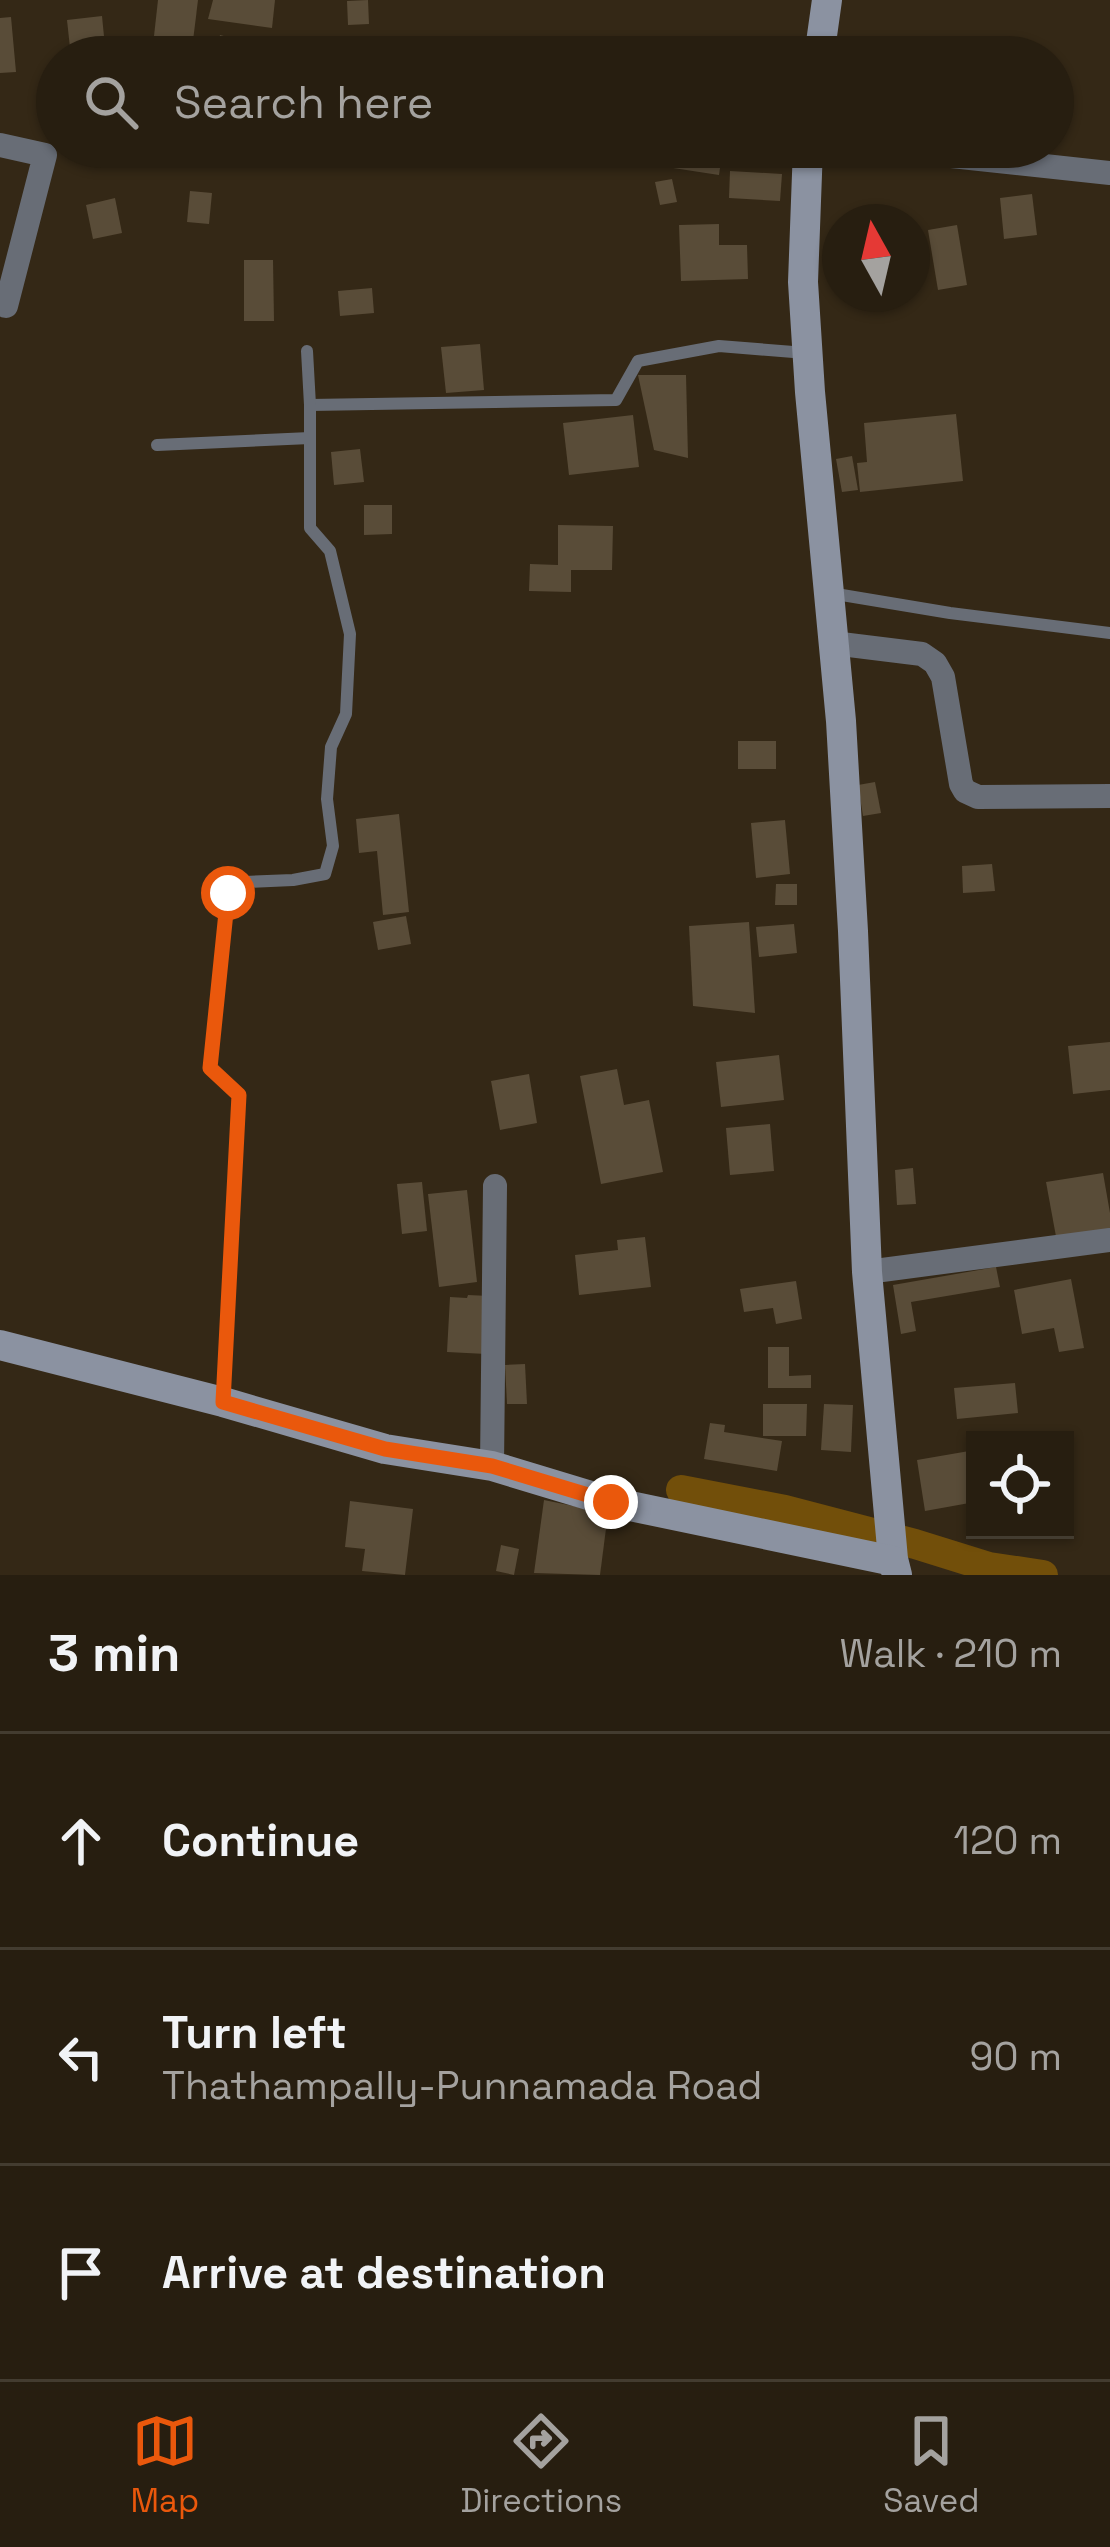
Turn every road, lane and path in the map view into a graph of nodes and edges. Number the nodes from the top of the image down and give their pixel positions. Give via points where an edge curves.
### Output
1 (827, 0) edge
2 (822, 36) edge
3 (0, 145) edge
4 (36, 153) edge
5 (42, 168) edge
6 (807, 168) edge
7 (1070, 168) edge
8 (1110, 172) edge
9 (6, 306) dead end
10 (307, 350) dead end
11 (808, 353) junction
12 (310, 405) junction
13 (310, 438) junction
14 (157, 445) dead end
15 (829, 593) junction
16 (1110, 633) edge
17 (833, 643) junction
18 (1110, 796) edge
19 (494, 1186) dead end
20 (1110, 1240) edge
21 (867, 1272) junction
22 (0, 1346) edge
23 (223, 1402) junction
24 (492, 1466) junction
25 (894, 1565) edge

1 - 2 main road
3 - 4 street
5 - 9 street
6 - 11 main road
7 - 8 street
10 - 12 lane
11 - 12 lane via 719,346 638,361 616,400
11 - 15 main road
12 - 13 lane
13 - 14 lane
13 - 23 lane via 310,528 330,551 350,634 346,715 332,747 326,799 333,846 325,874 245,882 228,893 210,1068 239,1095
15 - 16 lane
15 - 17 main road
17 - 18 street via 922,654 935,663 965,791
17 - 21 main road
19 - 24 street
20 - 21 street
21 - 25 main road
22 - 23 main road
23 - 24 main road via 385,1449
24 - 25 main road via 611,1502

